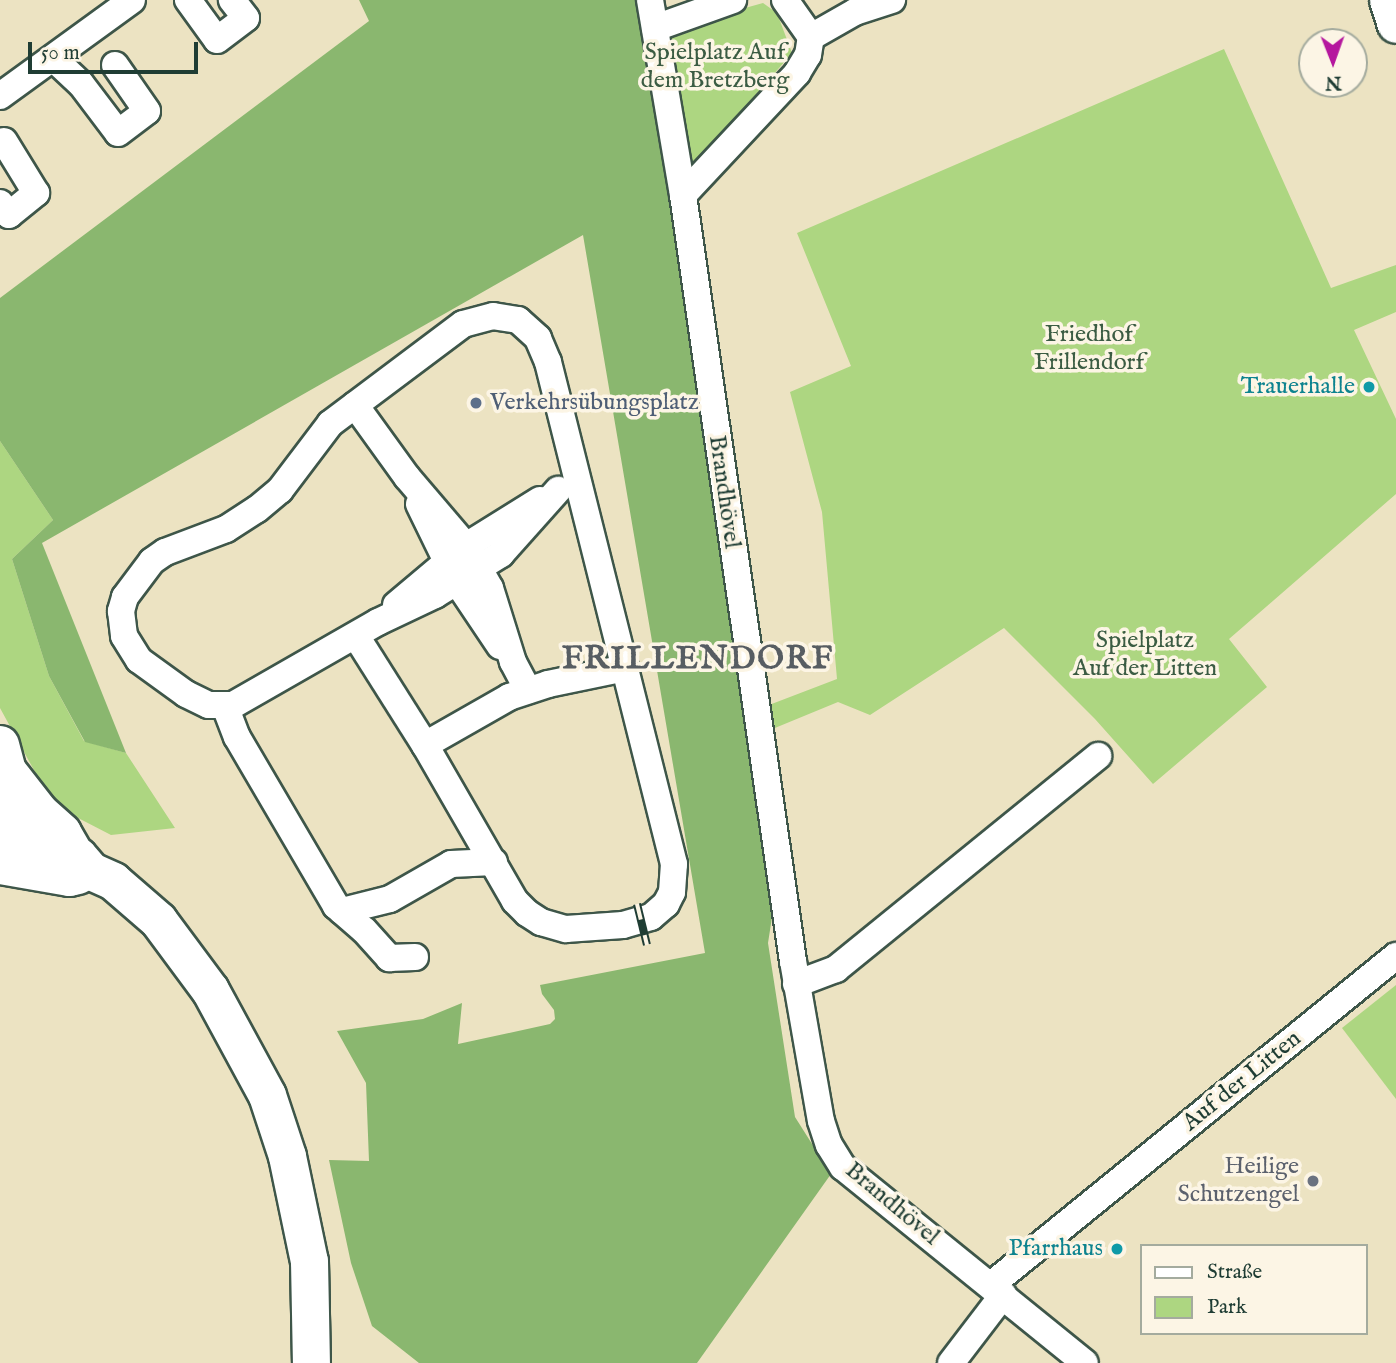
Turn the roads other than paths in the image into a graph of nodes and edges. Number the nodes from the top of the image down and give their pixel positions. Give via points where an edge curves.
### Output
1 (132, 0) edge
2 (188, 0) edge
3 (232, 0) edge
4 (650, 0) edge
5 (733, 0) edge
6 (785, 0) edge
7 (891, 0) edge
8 (1388, 0) edge
9 (1396, 24) edge
10 (655, 28) junction
11 (811, 37) junction
12 (53, 58) junction
13 (115, 65) dead end
14 (0, 96) edge
15 (4, 141) dead end
16 (683, 195) junction
17 (0, 203) edge
18 (355, 405) junction
19 (567, 483) junction
20 (462, 564) junction
21 (367, 629) junction
22 (625, 668) junction
23 (528, 690) junction
24 (225, 706) junction
25 (425, 746) junction
26 (1098, 756) dead end
27 (4, 758) edge
28 (1, 846) edge
29 (82, 862) junction
30 (494, 862) junction
31 (390, 899) junction
32 (342, 911) junction
33 (378, 944) junction
34 (1396, 956) edge
35 (415, 957) dead end
36 (796, 984) junction
37 (997, 1290) junction
38 (311, 1363) edge
39 (951, 1363) edge
40 (1085, 1363) edge

1 - 12 street
2 - 3 street via 217,40 246,18
4 - 10 street, Brandhövel
5 - 10 street
6 - 11 street
7 - 11 street via 855,12
8 - 9 street
10 - 16 street, Brandhövel
11 - 16 street via 808,55 797,73
12 - 13 street via 118,133 147,111
12 - 14 street
15 - 17 street via 36,193 9,215
16 - 36 street, Brandhövel
18 - 19 street via 463,324 493,316 518,320 544,349
18 - 20 street
18 - 24 street via 320,436 269,499 226,529 165,552 152,561 125,597 121,611 124,636 139,660 197,700
19 - 20 street via 501,554
19 - 22 street
20 - 21 street
20 - 23 street via 489,588 513,662
21 - 24 street via 296,674
21 - 25 street
22 - 23 street
22 - 30 street via 674,864 675,879 666,904 651,916 623,925 555,926 534,918 515,901
23 - 25 street
24 - 32 street via 237,737 327,895
25 - 30 street via 463,820
26 - 36 street via 836,969
27 - 28 highway
27 - 29 highway via 39,813 62,833
28 - 29 street via 28,841
29 - 38 street via 132,896 190,959 267,1095 301,1212 311,1288
30 - 31 street via 431,870
31 - 32 street
31 - 33 street
32 - 33 street
33 - 35 street via 389,958
34 - 37 street, Auf der Litten
36 - 37 street, Brandhövel via 829,1145 844,1167
37 - 39 street, Auf der Litten
37 - 40 street, Brandhövel

